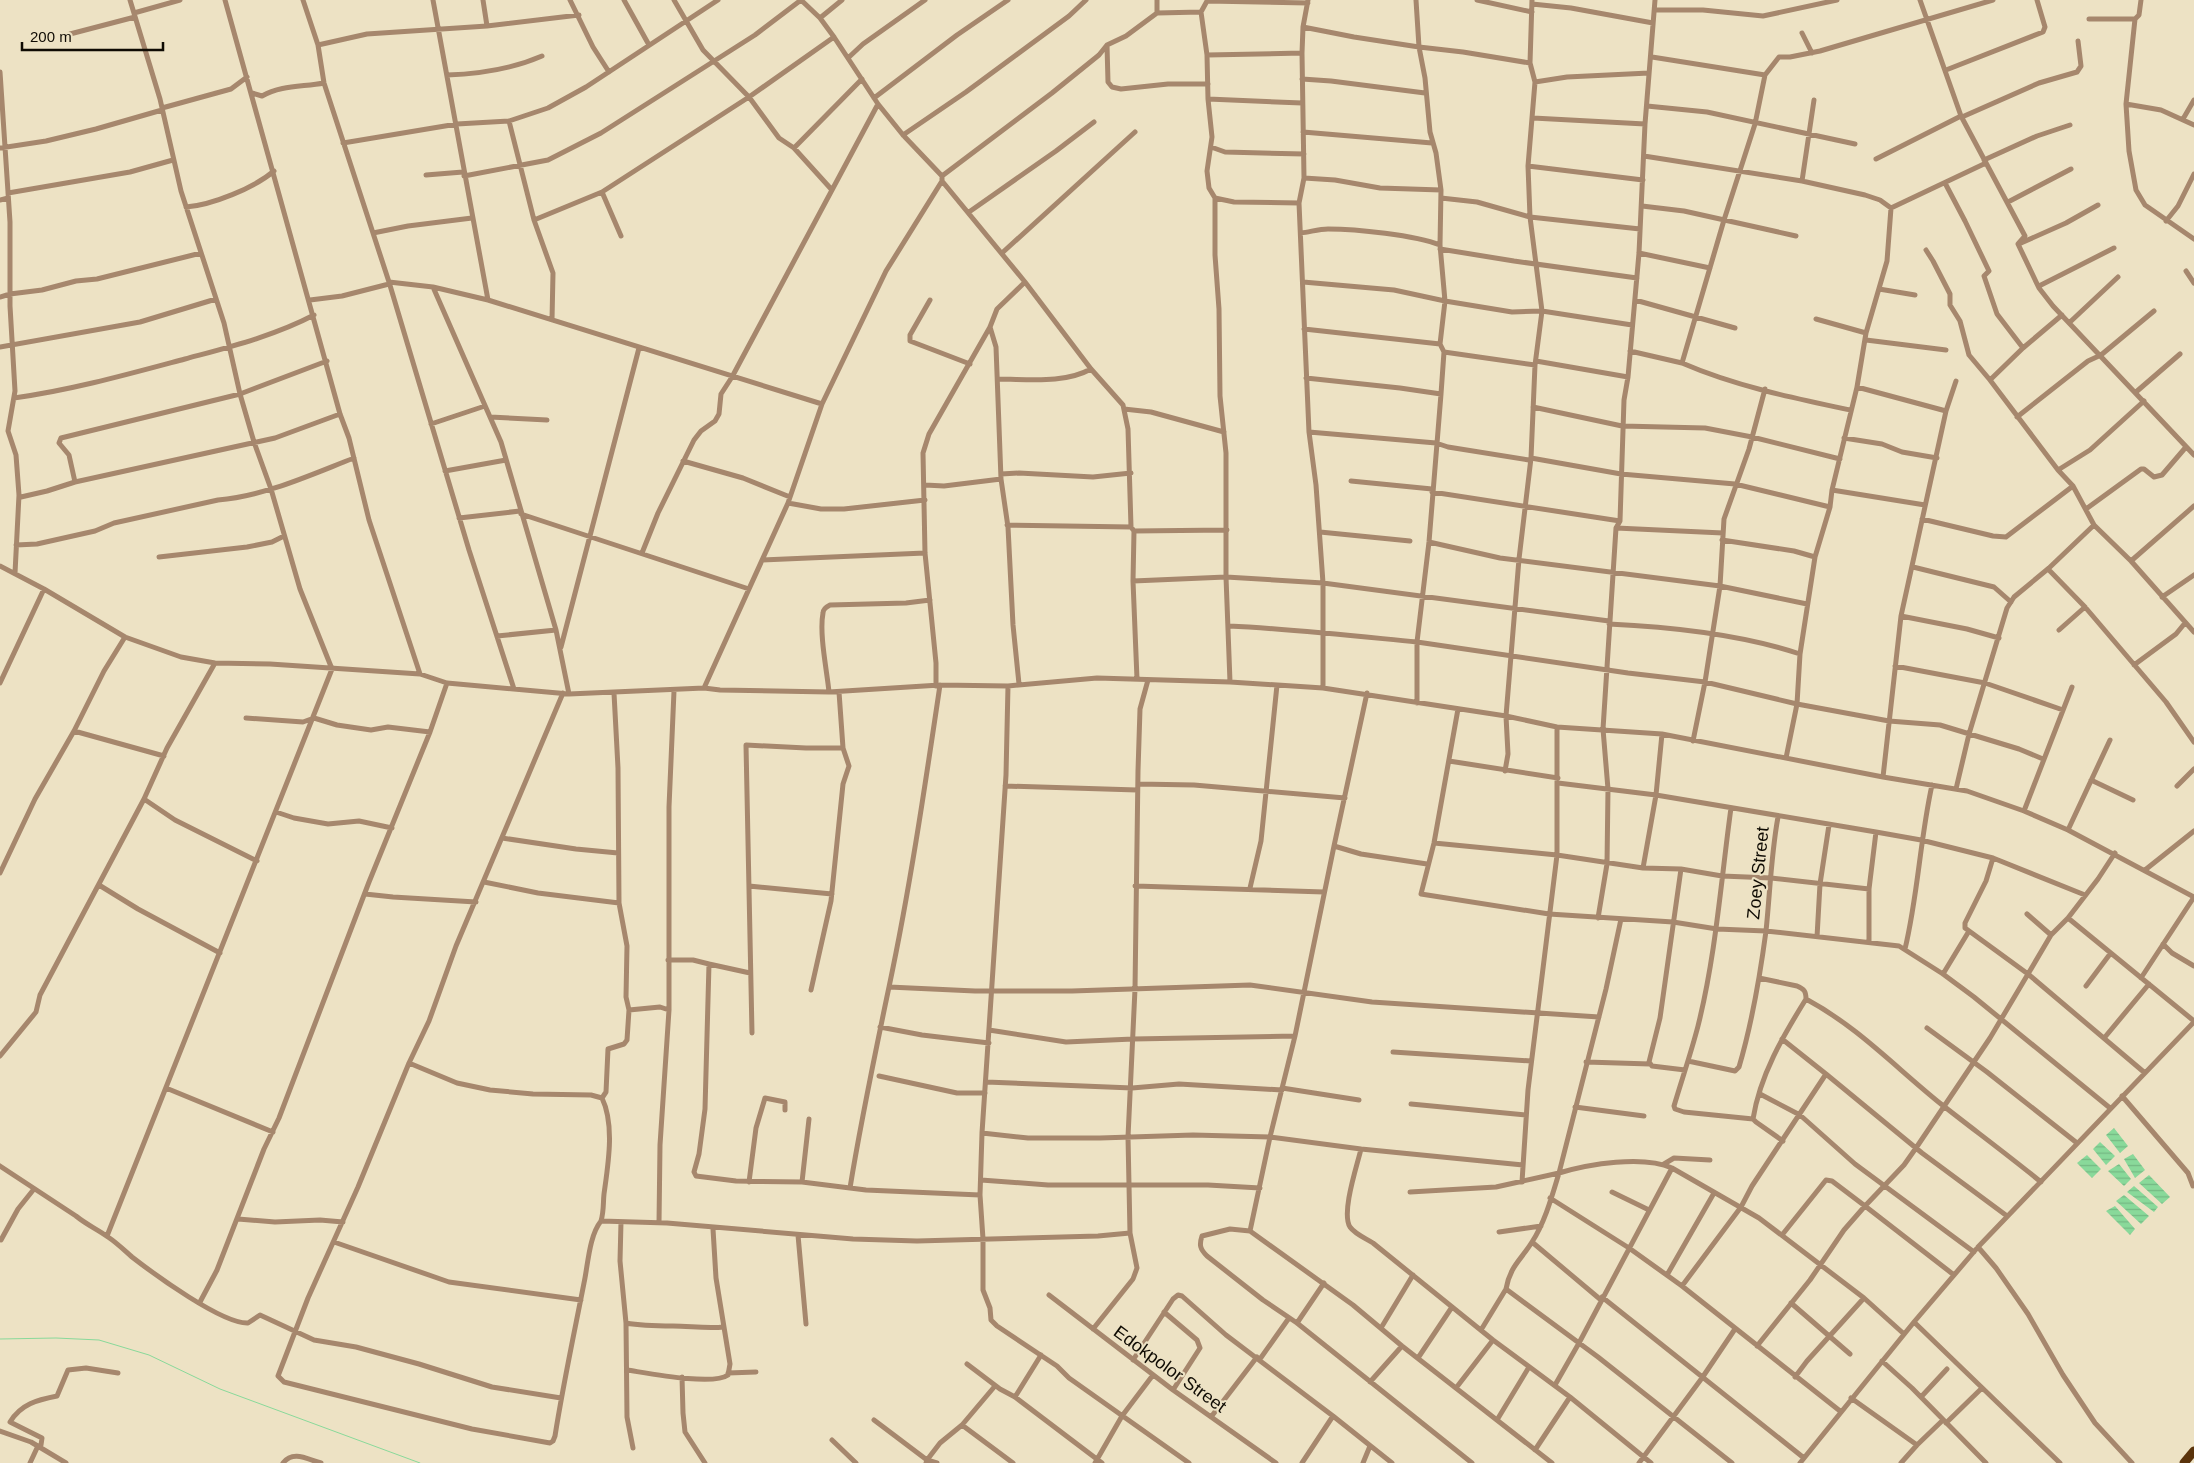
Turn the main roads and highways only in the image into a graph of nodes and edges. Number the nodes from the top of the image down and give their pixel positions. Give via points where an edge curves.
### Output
1 (2194, 1451) edge
2 (2184, 1463) edge

1 - 2 highway

